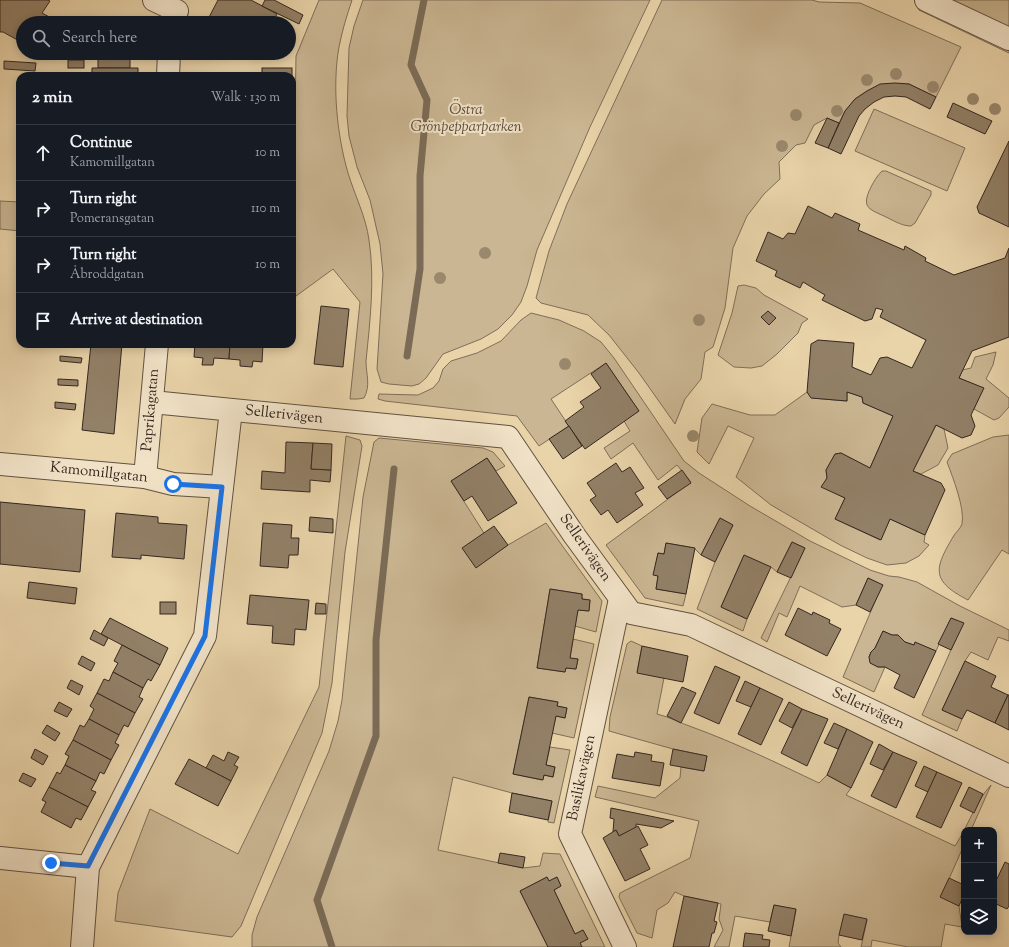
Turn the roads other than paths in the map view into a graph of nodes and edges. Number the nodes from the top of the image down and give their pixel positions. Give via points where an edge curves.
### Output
1 (154, 0) edge
2 (926, 0) edge
3 (177, 11) edge
4 (1009, 39) edge
5 (169, 60) edge
6 (168, 72) edge
7 (157, 348) edge
8 (152, 402) junction
9 (231, 410) junction
10 (0, 464) edge
11 (145, 476) junction
12 (222, 487) junction
13 (620, 599) junction
14 (1009, 776) edge
15 (0, 858) edge
16 (88, 866) junction
17 (82, 947) edge
18 (625, 947) edge

1 - 3 street
2 - 4 street
5 - 6 street
7 - 8 street, Paprikagatan
8 - 9 street, Sellerivägen
8 - 11 street, Paprikagatan
9 - 12 street
9 - 13 street, Sellerivägen via 508,437
10 - 11 street, Kamomillgatan
11 - 12 street, Kamomillgatan via 173,484
12 - 16 street via 205,636
13 - 14 street, Sellerivägen via 631,613 691,625
13 - 18 street, Basilikavägen via 570,834
15 - 16 street
16 - 17 street

